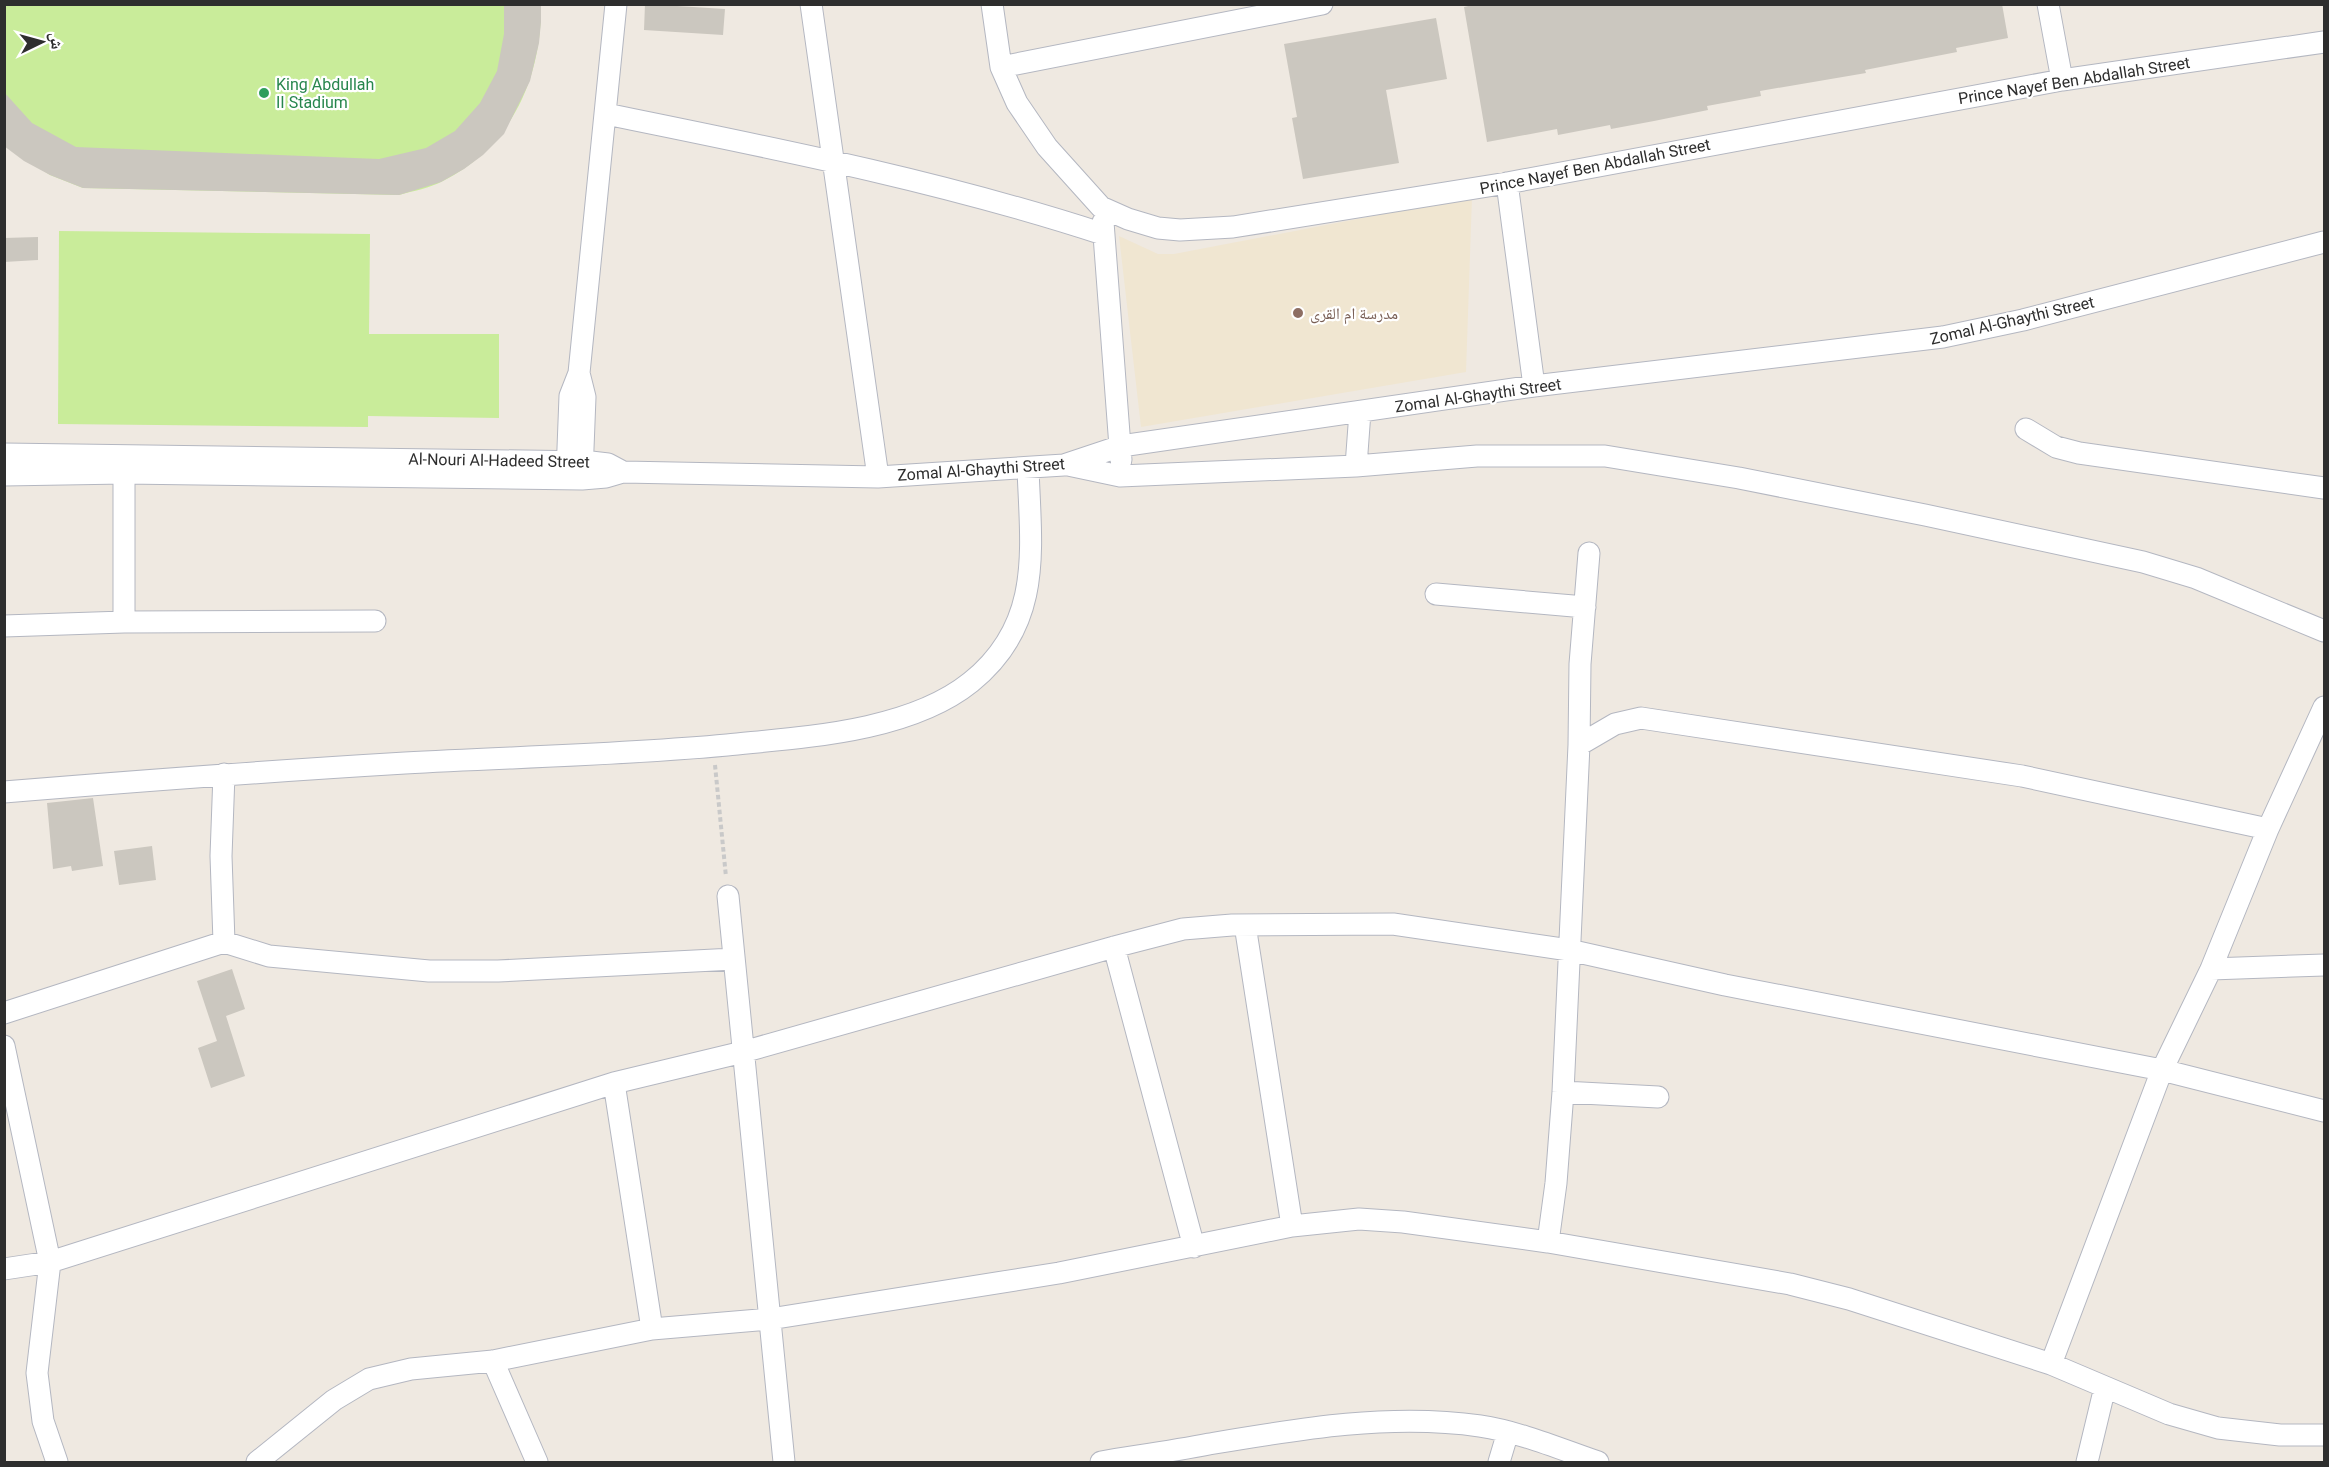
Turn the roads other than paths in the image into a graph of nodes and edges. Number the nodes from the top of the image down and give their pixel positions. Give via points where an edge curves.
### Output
1 (616, 4) edge
2 (811, 4) edge
3 (992, 4) edge
4 (1322, 4) edge
5 (2048, 4) edge
6 (2325, 42) edge
7 (1001, 67) junction
8 (2061, 80) junction
9 (606, 114) junction
10 (835, 161) junction
11 (1507, 183) junction
12 (1101, 207) junction
13 (1103, 234) junction
14 (2325, 242) edge
15 (1534, 386) junction
16 (1360, 412) junction
17 (2026, 429) dead end
18 (1121, 446) junction
19 (4, 454) edge
20 (1064, 465) junction
21 (1356, 466) junction
22 (1028, 469) junction
23 (575, 470) junction
24 (124, 472) junction
25 (623, 472) joint
26 (4, 475) edge
27 (1120, 476) junction
28 (878, 477) junction
29 (2325, 488) edge
30 (1589, 553) dead end
31 (1436, 594) dead end
32 (1585, 607) junction
33 (375, 621) dead end
34 (124, 622) junction
35 (4, 626) edge
36 (2325, 631) edge
37 (2325, 707) edge
38 (2320, 732) edge
39 (1579, 745) junction
40 (224, 774) junction
41 (4, 792) edge
42 (2268, 829) junction
43 (728, 896) road end
44 (1245, 925) junction
45 (224, 942) junction
46 (1114, 947) junction
47 (1569, 950) junction
48 (734, 959) junction
49 (2325, 965) edge
50 (2211, 969) junction
51 (4, 1012) edge
52 (4, 1046) edge
53 (743, 1052) junction
54 (2162, 1070) junction
55 (614, 1083) junction
56 (1563, 1092) junction
57 (1658, 1097) dead end
58 (2325, 1111) edge
59 (1292, 1226) junction
60 (1548, 1242) junction
61 (1194, 1247) junction
62 (50, 1262) junction
63 (4, 1269) edge
64 (770, 1319) junction
65 (652, 1329) junction
66 (493, 1361) junction
67 (2051, 1364) junction
68 (2106, 1387) junction
69 (1508, 1432) junction
70 (2325, 1435) edge
71 (57, 1462) edge
72 (257, 1462) edge
73 (537, 1462) edge
74 (784, 1462) edge
75 (1101, 1462) edge
76 (1498, 1462) edge
77 (1598, 1462) edge
78 (2087, 1462) edge

1 - 9 street
2 - 10 street
3 - 7 street, Prince Nayef Ben Abdallah Street
4 - 7 street
5 - 8 street
6 - 8 street, Prince Nayef Ben Abdallah Street
7 - 12 street, Prince Nayef Ben Abdallah Street via 1017,103 1047,147
8 - 11 street, Prince Nayef Ben Abdallah Street
9 - 10 street
9 - 23 street via 579,374 585,397
10 - 13 street
10 - 28 street
11 - 12 street, Prince Nayef Ben Abdallah Street via 1244,225 1180,230 1158,228
11 - 15 street
12 - 13 street
13 - 18 street
14 - 15 street, Zomal Al-Ghaythi Street via 1943,338
15 - 16 street, Zomal Al-Ghaythi Street
16 - 18 street, Zomal Al-Ghaythi Street
16 - 21 street
17 - 29 street via 2056,447 2079,453
18 - 20 street, Zomal Al-Ghaythi Street
18 - 27 street
19 - 23 street, Al-Nouri Al-Hadeed Street
20 - 22 street, Zomal Al-Ghaythi Street
20 - 27 street
21 - 27 street
21 - 36 street via 1478,456 1605,456 1739,478 2143,562 2196,578
22 - 28 street, Zomal Al-Ghaythi Street
22 - 40 street via 1029,585 1017,625 995,658 971,682 910,714 825,735 714,746
23 - 24 street, Al-Nouri Al-Hadeed Street
23 - 25 street, Al-Nouri Al-Hadeed Street via 599,462
24 - 26 street, Al-Nouri Al-Hadeed Street
24 - 34 street
25 - 28 street, Zomal Al-Ghaythi Street
30 - 32 street
31 - 32 street
32 - 39 street
33 - 34 street
34 - 35 street
37 - 38 street
38 - 42 street
39 - 42 street via 1615,724 1641,718 2022,776
39 - 47 street
40 - 41 street
40 - 45 street
42 - 50 street
43 - 48 street
44 - 46 street via 1183,929
44 - 47 street via 1393,924
44 - 59 street
45 - 48 street via 269,956 429,971
45 - 51 street
46 - 53 street
46 - 61 street
47 - 54 street via 1725,985
47 - 56 street
48 - 53 street
49 - 50 street
50 - 54 street
52 - 62 street
53 - 55 street
53 - 64 street
54 - 58 street
54 - 67 street
55 - 62 street
55 - 65 street
56 - 57 street
56 - 60 street via 1557,1183
59 - 60 street via 1359,1219
59 - 61 street
60 - 67 street via 1790,1284
61 - 64 street via 1059,1273
62 - 63 street
62 - 71 street via 37,1373 43,1421
64 - 65 street
64 - 74 street
65 - 66 street
66 - 72 street via 411,1369 369,1379 334,1400
66 - 73 street
67 - 68 street
68 - 70 street via 2169,1414 2218,1428
68 - 78 street
69 - 75 street via 1444,1422 1358,1424 1290,1430
69 - 76 street
69 - 77 street

